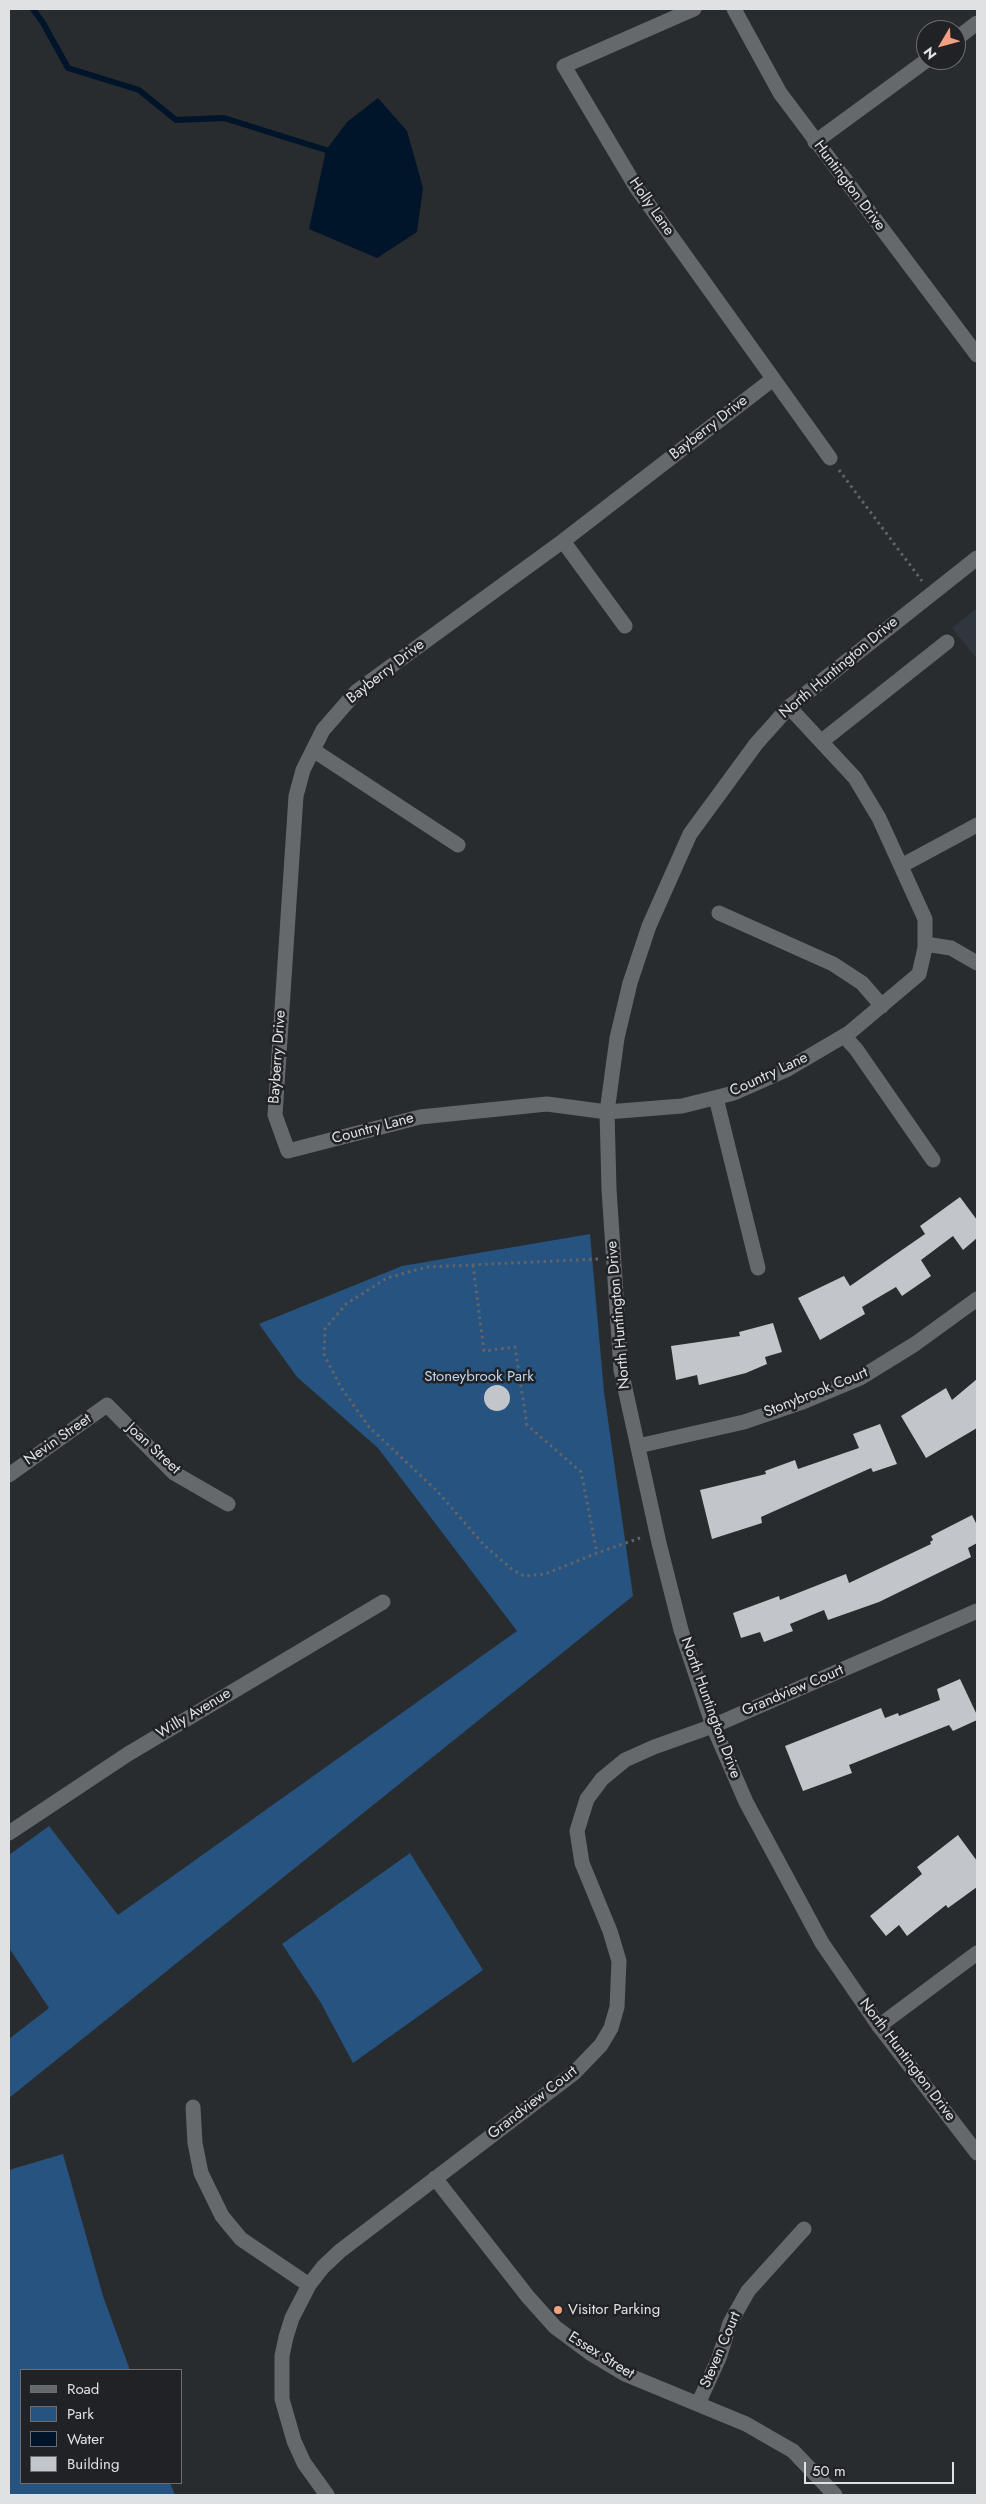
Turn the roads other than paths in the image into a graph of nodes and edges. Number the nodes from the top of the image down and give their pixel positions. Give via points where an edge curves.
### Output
1 (694, 9) edge
2 (734, 9) edge
3 (977, 23) edge
4 (966, 31) edge
5 (916, 68) edge
6 (816, 142) junction
7 (977, 352) edge
8 (773, 378) junction
9 (830, 458) road end
10 (563, 541) junction
11 (977, 558) edge
12 (625, 626) dead end
13 (947, 642) dead end
14 (789, 707) junction
15 (822, 741) junction
16 (313, 750) junction
17 (977, 825) edge
18 (458, 845) dead end
19 (901, 866) junction
20 (719, 913) dead end
21 (925, 944) junction
22 (977, 963) edge
23 (882, 1006) junction
24 (844, 1036) junction
25 (716, 1098) junction
26 (607, 1112) junction
27 (288, 1151) joint
28 (933, 1160) dead end
29 (758, 1268) dead end
30 (977, 1299) edge
31 (107, 1405) joint
32 (638, 1446) junction
33 (9, 1475) edge
34 (228, 1504) dead end
35 (383, 1602) dead end
36 (977, 1611) edge
37 (713, 1726) junction
38 (9, 1833) edge
39 (977, 1953) edge
40 (879, 2026) junction
41 (193, 2107) dead end
42 (977, 2152) edge
43 (434, 2178) junction
44 (804, 2229) dead end
45 (309, 2285) junction
46 (698, 2404) junction
47 (326, 2495) edge
48 (834, 2495) edge

1 - 8 street, Holly Lane via 564,66 636,187
2 - 6 street, Huntington Drive via 780,93
3 - 4 street
5 - 6 street
6 - 7 street, Huntington Drive
8 - 9 street, Holly Lane
8 - 10 street, Bayberry Drive
10 - 12 street
10 - 16 street, Bayberry Drive via 357,690 323,730
11 - 14 street, North Huntington Drive
13 - 15 street
14 - 15 street, Country Lane
14 - 26 street, North Huntington Drive via 756,744 690,834 648,926 617,1038
15 - 19 street, Country Lane via 855,778 879,818
16 - 18 street
16 - 27 street, Bayberry Drive via 296,796 275,1115
17 - 19 street
19 - 21 street, Country Lane via 925,919
20 - 23 street via 833,964 862,983
21 - 22 street via 951,948
21 - 23 street, Country Lane via 919,974
23 - 24 street, Country Lane
24 - 25 street, Country Lane via 786,1070 734,1094
24 - 28 street
25 - 26 street, Country Lane via 682,1106
25 - 29 street
26 - 27 street, Country Lane via 547,1104 420,1116
26 - 32 street, North Huntington Drive via 621,1370
30 - 32 street, Stonybrook Court via 916,1344 860,1378 744,1422
31 - 33 street, Nevin Street
31 - 34 street, Joan Street via 174,1473
32 - 37 street, North Huntington Drive via 681,1630
35 - 38 street, Willy Avenue via 128,1754
36 - 37 street, Grandview Court
37 - 40 street, North Huntington Drive via 746,1802 822,1943
37 - 43 street, Grandview Court via 625,1760 602,1779 587,1799 577,1831 582,1864 619,1961 617,2007 611,2028 574,2073
39 - 40 street
40 - 42 street, North Huntington Drive
41 - 45 street via 201,2173 222,2216 241,2239
43 - 45 street, Grandview Court via 340,2251
43 - 46 street, Essex Street via 555,2327 625,2374
44 - 46 street, Steven Court via 748,2291 730,2323 719,2358
45 - 47 street, Grandview Court via 286,2337 281,2364 282,2399 304,2463
46 - 48 street, Essex Street via 746,2424 793,2451

